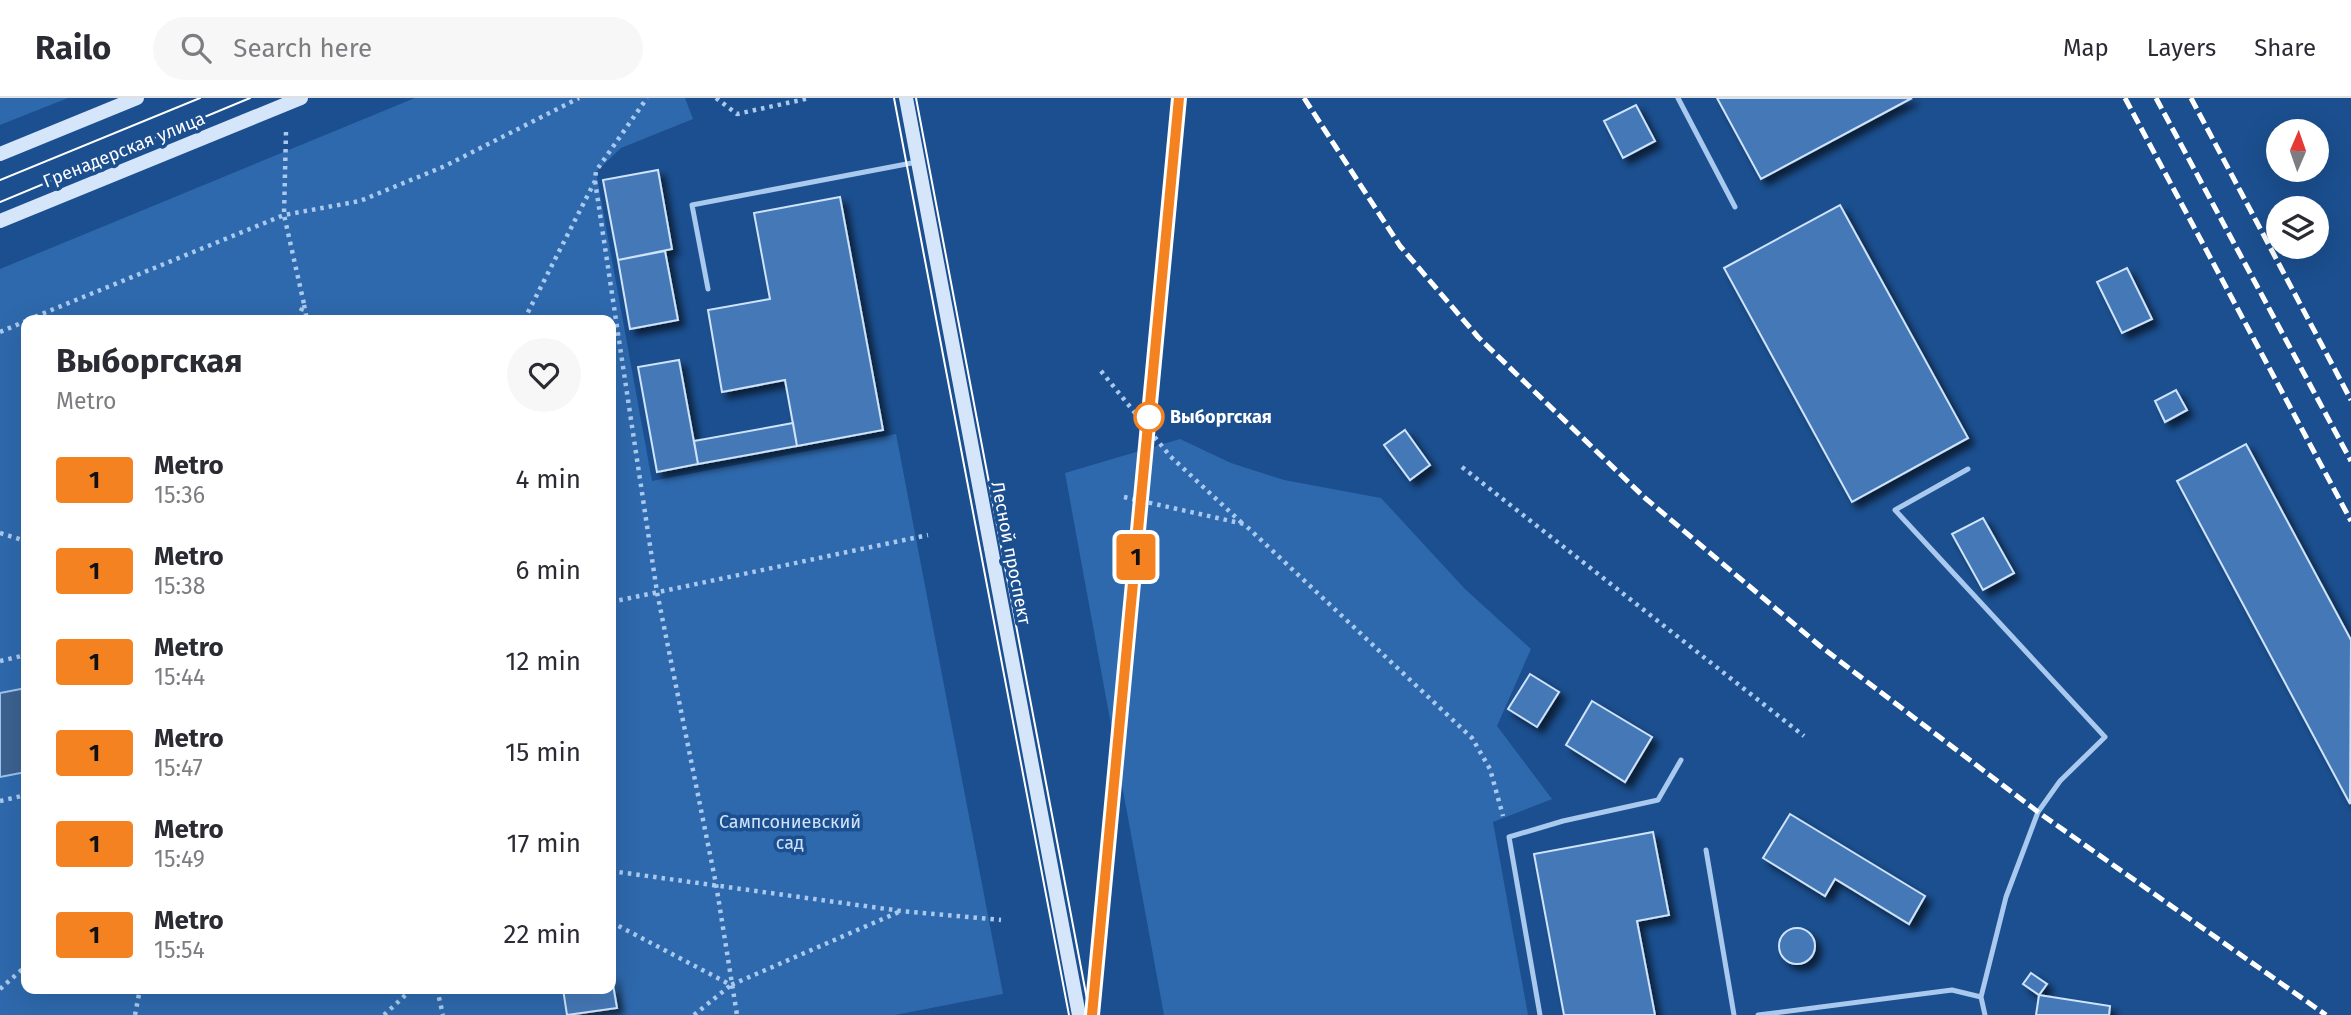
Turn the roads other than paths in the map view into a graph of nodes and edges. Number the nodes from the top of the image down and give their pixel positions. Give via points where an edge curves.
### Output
1 (137, 98) edge
2 (301, 98) edge
3 (906, 98) edge
4 (1678, 98) edge
5 (0, 154) edge
6 (917, 162) junction
7 (1735, 207) dead end
8 (0, 222) edge
9 (708, 289) dead end
10 (1968, 469) dead end
11 (1681, 760) dead end
12 (1706, 850) dead end
13 (1981, 998) junction
14 (1079, 1015) edge
15 (1541, 1015) edge
16 (1734, 1015) edge
17 (1758, 1015) edge
18 (1985, 1015) edge

1 - 5 main road
2 - 8 main road, Гренадерская улица
3 - 6 main road, Лесной проспект
4 - 7 lane
6 - 9 lane via 692,205
6 - 14 main road, Лесной проспект
10 - 13 lane via 1895,510 2105,737 2060,781 2038,811 2006,897
11 - 15 lane via 1658,800 1509,837
12 - 16 lane
13 - 17 lane via 1952,990
13 - 18 lane

